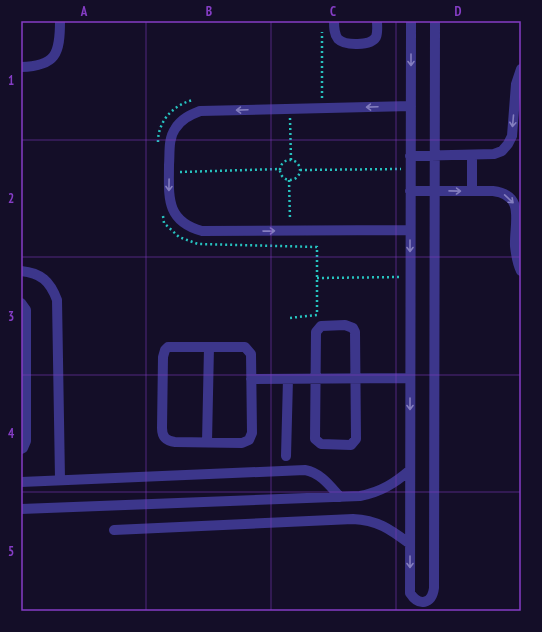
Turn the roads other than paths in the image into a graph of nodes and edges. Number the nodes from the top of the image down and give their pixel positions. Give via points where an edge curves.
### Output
1 (60, 21) edge
2 (377, 21) edge
3 (411, 21) edge
4 (435, 21) edge
5 (334, 25) edge
6 (21, 67) edge
7 (521, 69) edge
8 (411, 106) junction
9 (472, 155) junction
10 (410, 156) junction
11 (435, 156) junction
12 (410, 190) junction
13 (435, 191) junction
14 (472, 191) junction
15 (410, 230) junction
16 (21, 271) edge
17 (521, 271) edge
18 (21, 303) edge
19 (209, 347) junction
20 (356, 378) junction
21 (410, 378) junction
22 (251, 379) junction
23 (288, 379) junction
24 (316, 379) junction
25 (24, 380) edge
26 (207, 442) junction
27 (21, 450) edge
28 (286, 456) dead end
29 (410, 470) junction
30 (60, 479) junction
31 (21, 482) edge
32 (340, 497) junction
33 (21, 509) edge
34 (114, 530) dead end
35 (410, 544) junction

1 - 6 lane via 59,45 54,56 42,66
2 - 5 lane via 376,36 368,43 344,42 335,34
3 -> 8 lane
4 - 11 lane
7 -> 9 lane via 516,84 512,136 508,144 502,151 494,154
8 - 10 lane
8 -> 15 lane via 200,112 181,121 175,129 171,139 169,172 169,196 174,212 179,219 202,231
9 - 11 lane
9 - 14 lane
10 - 11 lane
10 - 12 lane
11 - 13 lane
12 - 13 lane
12 - 15 lane
13 -> 14 lane
35 -> 13 lane via 410,593 414,600 428,601 433,595 434,588
14 -> 17 lane via 499,192 510,198 514,204 517,216 516,256
15 -> 21 lane
16 - 30 lane via 40,276 53,290 56,300
18 - 25 lane via 26,310
19 - 22 lane via 245,347 251,354
19 - 26 lane
19 - 26 lane via 168,347 162,357 162,434 169,441
20 - 21 lane
20 - 24 lane
20 - 24 lane via 355,332 349,325 345,325 321,326 316,332
20 - 24 lane via 356,439 351,445 320,444 315,439
21 -> 29 lane
22 - 23 lane
22 - 26 lane via 251,437 242,443
23 - 24 lane
23 - 28 lane
25 - 27 lane via 26,441
29 - 32 lane via 398,481 380,491
29 - 35 lane
30 - 31 lane
30 - 32 lane via 305,470 322,478
32 - 33 lane
34 - 35 lane via 353,519 381,525

